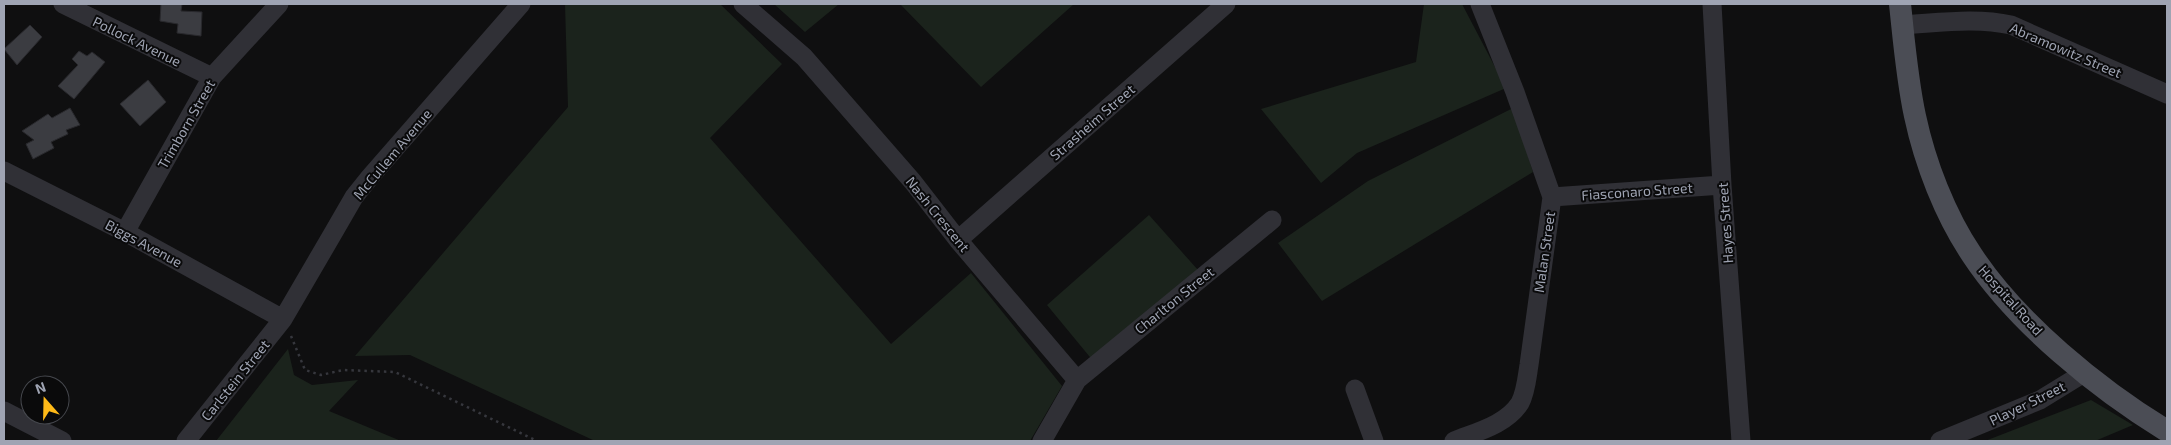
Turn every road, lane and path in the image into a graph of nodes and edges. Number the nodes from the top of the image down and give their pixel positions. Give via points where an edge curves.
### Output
1 (63, 4) edge
2 (279, 4) edge
3 (521, 4) edge
4 (742, 4) edge
5 (1226, 4) edge
6 (1480, 4) edge
7 (1712, 4) edge
8 (1901, 14) edge
9 (212, 77) junction
10 (2167, 94) edge
11 (4, 170) edge
12 (1722, 185) junction
13 (1552, 197) junction
14 (1272, 220) dead end
15 (125, 232) junction
16 (958, 240) junction
17 (283, 319) junction
18 (2084, 373) junction
19 (1077, 380) junction
20 (1355, 389) dead end
21 (4, 411) edge
22 (2167, 431) edge
23 (62, 441) edge
24 (186, 441) edge
25 (537, 441) edge
26 (1042, 441) edge
27 (1374, 441) edge
28 (1454, 441) edge
29 (1741, 441) edge
30 (1940, 441) edge

1 - 9 street, Pollock Avenue
2 - 9 street, Trimborn Street
3 - 17 street, McCullem Avenue via 365,184
4 - 16 street, Nash Crescent via 804,57 913,182
5 - 16 street, Strasheim Street
6 - 13 street, Malan Street via 1516,92
7 - 12 street, Hayes Street
8 - 10 street, Abramowitz Street via 2011,25
8 - 18 main road, Hospital Road via 1915,117 1954,225 1998,290
9 - 15 street, Trimborn Street
11 - 15 street, Biggs Avenue
12 - 13 street, Fiasconaro Street
12 - 29 street, Hayes Street
13 - 28 street, Malan Street via 1526,386 1520,403 1509,416 1496,424
14 - 19 street, Charlton Street
15 - 17 street, Biggs Avenue
16 - 19 street, Nash Crescent
17 - 24 street, Carlstein Street
17 - 25 path via 305,370 321,375 343,370 395,372
18 - 22 main road, Hospital Road
18 - 30 street, Player Street via 2040,400
19 - 26 street
20 - 27 street
21 - 23 street

